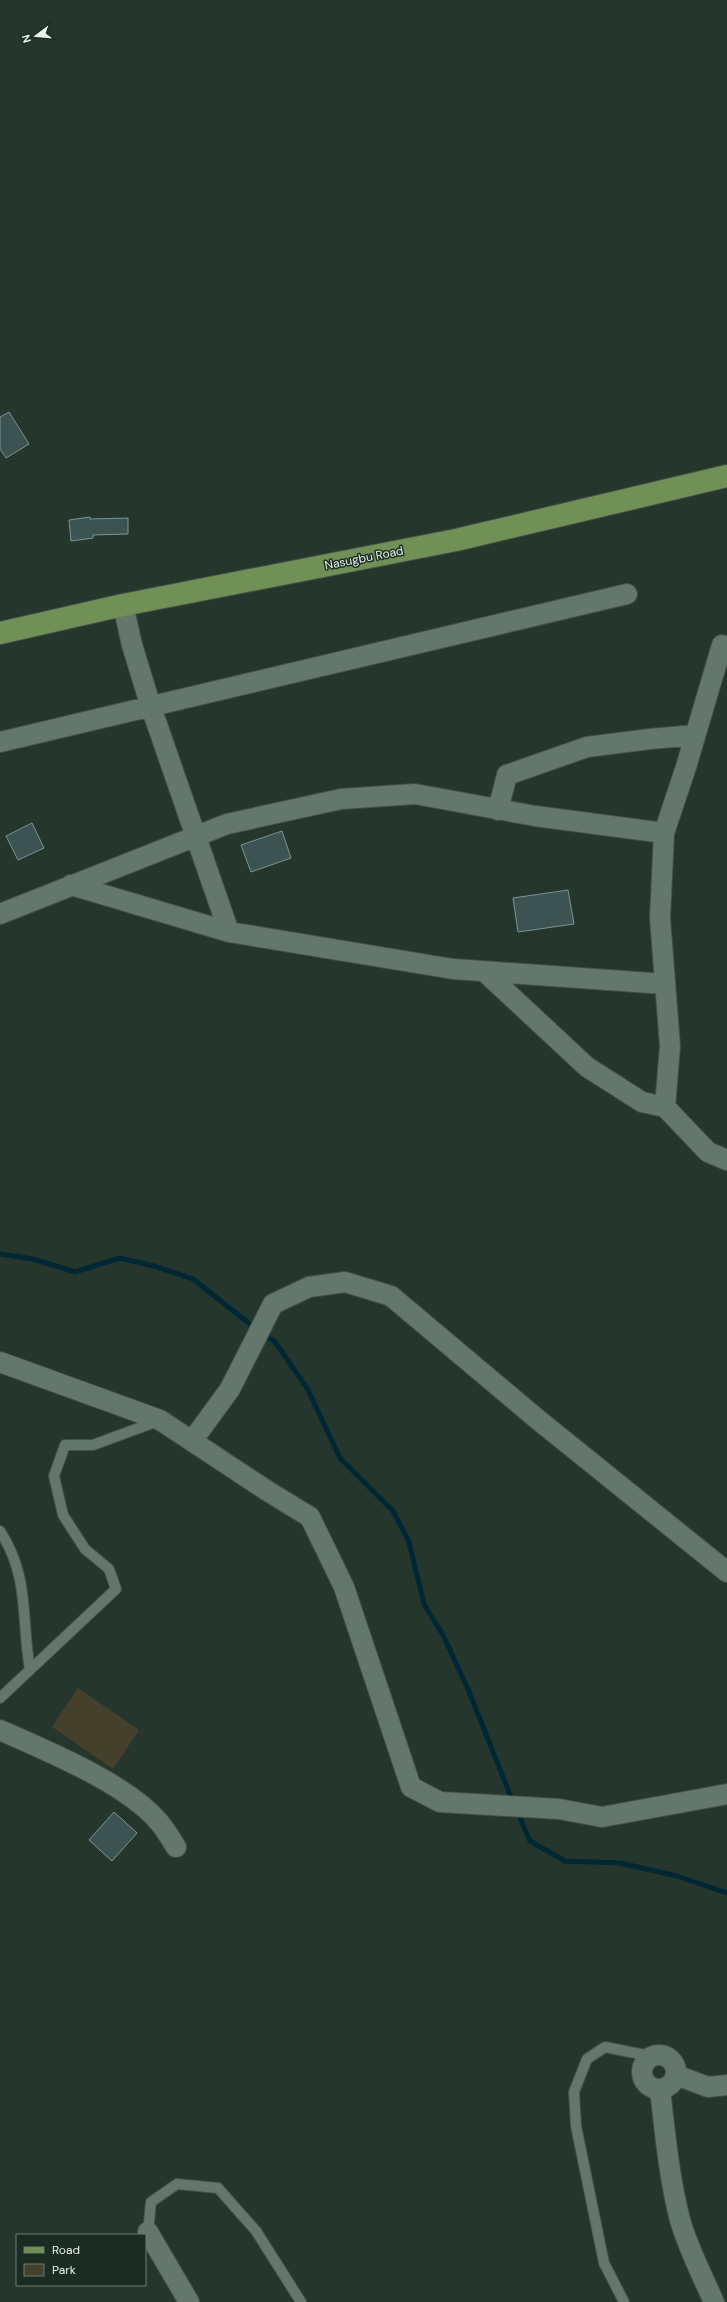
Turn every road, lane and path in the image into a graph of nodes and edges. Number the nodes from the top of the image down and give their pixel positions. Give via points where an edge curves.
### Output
1 (727, 476) edge
2 (627, 594) dead end
3 (123, 605) junction
4 (0, 633) edge
5 (722, 645) dead end
6 (151, 707) junction
7 (695, 735) junction
8 (0, 742) edge
9 (498, 810) junction
10 (664, 833) junction
11 (196, 836) junction
12 (71, 885) junction
13 (0, 914) edge
14 (229, 932) junction
15 (485, 972) junction
16 (665, 984) junction
17 (665, 1107) junction
18 (727, 1160) edge
19 (0, 1362) edge
20 (160, 1420) junction
21 (192, 1441) junction
22 (0, 1531) edge
23 (727, 1572) edge
24 (30, 1670) junction
25 (0, 1698) edge
26 (0, 1730) edge
27 (727, 1794) edge
28 (176, 1847) dead end
29 (650, 2056) junction
30 (676, 2075) junction
31 (727, 2086) edge
32 (660, 2089) junction
33 (148, 2232) joint
34 (189, 2302) edge
35 (301, 2302) edge
36 (624, 2302) edge
37 (714, 2302) edge

1 - 3 main road, Nasugbu Road via 456,540
2 - 6 street
3 - 4 main road, Nasugbu Road
3 - 6 street
5 - 7 street
6 - 8 street
6 - 11 street
7 - 9 street via 588,747 507,775
7 - 10 street
9 - 10 street
9 - 11 street via 415,794 341,799 227,824
10 - 16 street via 660,918
11 - 12 street
11 - 14 street
12 - 13 street
12 - 14 street
14 - 15 street
15 - 16 street
15 - 17 street via 587,1067 642,1102
16 - 17 street via 670,1046
17 - 18 street via 708,1152
19 - 20 street
20 - 21 street
20 - 24 lane via 93,1445 65,1445 54,1476 62,1515 86,1549 109,1569 116,1589
21 - 23 street via 230,1389 273,1304 309,1286 345,1282 392,1296 536,1418
21 - 27 street via 310,1517 344,1587 411,1787 440,1802 559,1809 602,1817
22 - 24 lane via 12,1548 23,1588 26,1649
24 - 25 lane
26 - 28 street via 65,1760 130,1797 159,1822
29 - 30 street via 661,2054 671,2059 676,2068
29 - 32 street via 643,2066 643,2078 648,2086
29 - 36 lane via 605,2047 587,2059 574,2092 576,2126 604,2263
30 - 31 street via 708,2087
30 - 32 street via 669,2086
32 - 37 street via 670,2177 680,2220 695,2262
33 - 34 street
33 - 35 lane via 151,2202 177,2184 218,2188 256,2232

